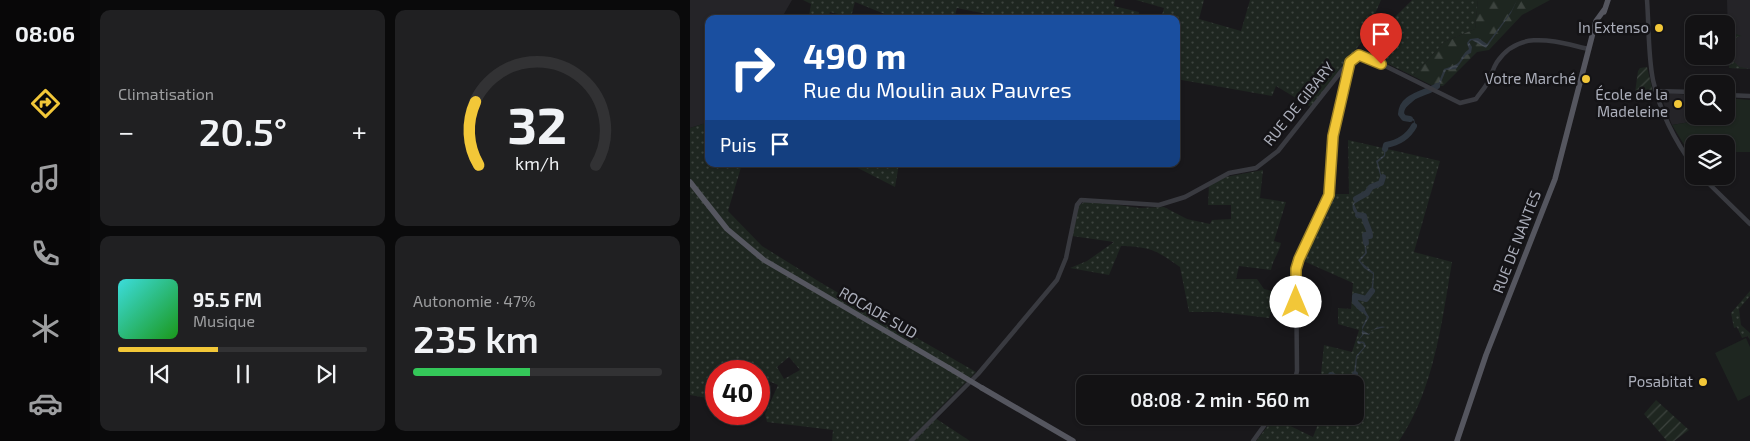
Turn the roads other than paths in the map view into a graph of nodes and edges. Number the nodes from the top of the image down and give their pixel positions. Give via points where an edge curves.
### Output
1 (1608, 0) edge
2 (1647, 0) edge
3 (1590, 49) junction
4 (1350, 62) junction
5 (1656, 90) junction
6 (1685, 92) edge
7 (1735, 95) edge
8 (1750, 96) edge
9 (1685, 154) edge
10 (690, 182) edge
11 (1710, 185) edge
12 (1750, 224) edge
13 (1296, 375) edge
14 (1265, 425) edge
15 (911, 441) edge
16 (1073, 441) edge
17 (1253, 441) edge
18 (1457, 441) edge

1 - 3 main road, RUE DE NANTES via 1596,21
2 - 5 street via 1651,66
3 - 4 street, RUE DE GIBARY via 1556,41 1520,43 1503,54 1476,100 1460,103 1365,56 1359,55
3 - 18 main road, RUE DE NANTES via 1555,179
4 - 13 street via 1333,136 1329,195 1296,269
4 - 15 street, RUE DE GIBARY via 1278,151 1256,168 1229,173 1185,197 1159,205 1129,205 1090,199 1079,202 1066,258 1057,280 978,374
5 - 6 street
5 - 9 street via 1673,136
7 - 8 street
10 - 16 main road, ROCADE SUD, bridge via 726,229 764,260
11 - 12 street
14 - 17 street

